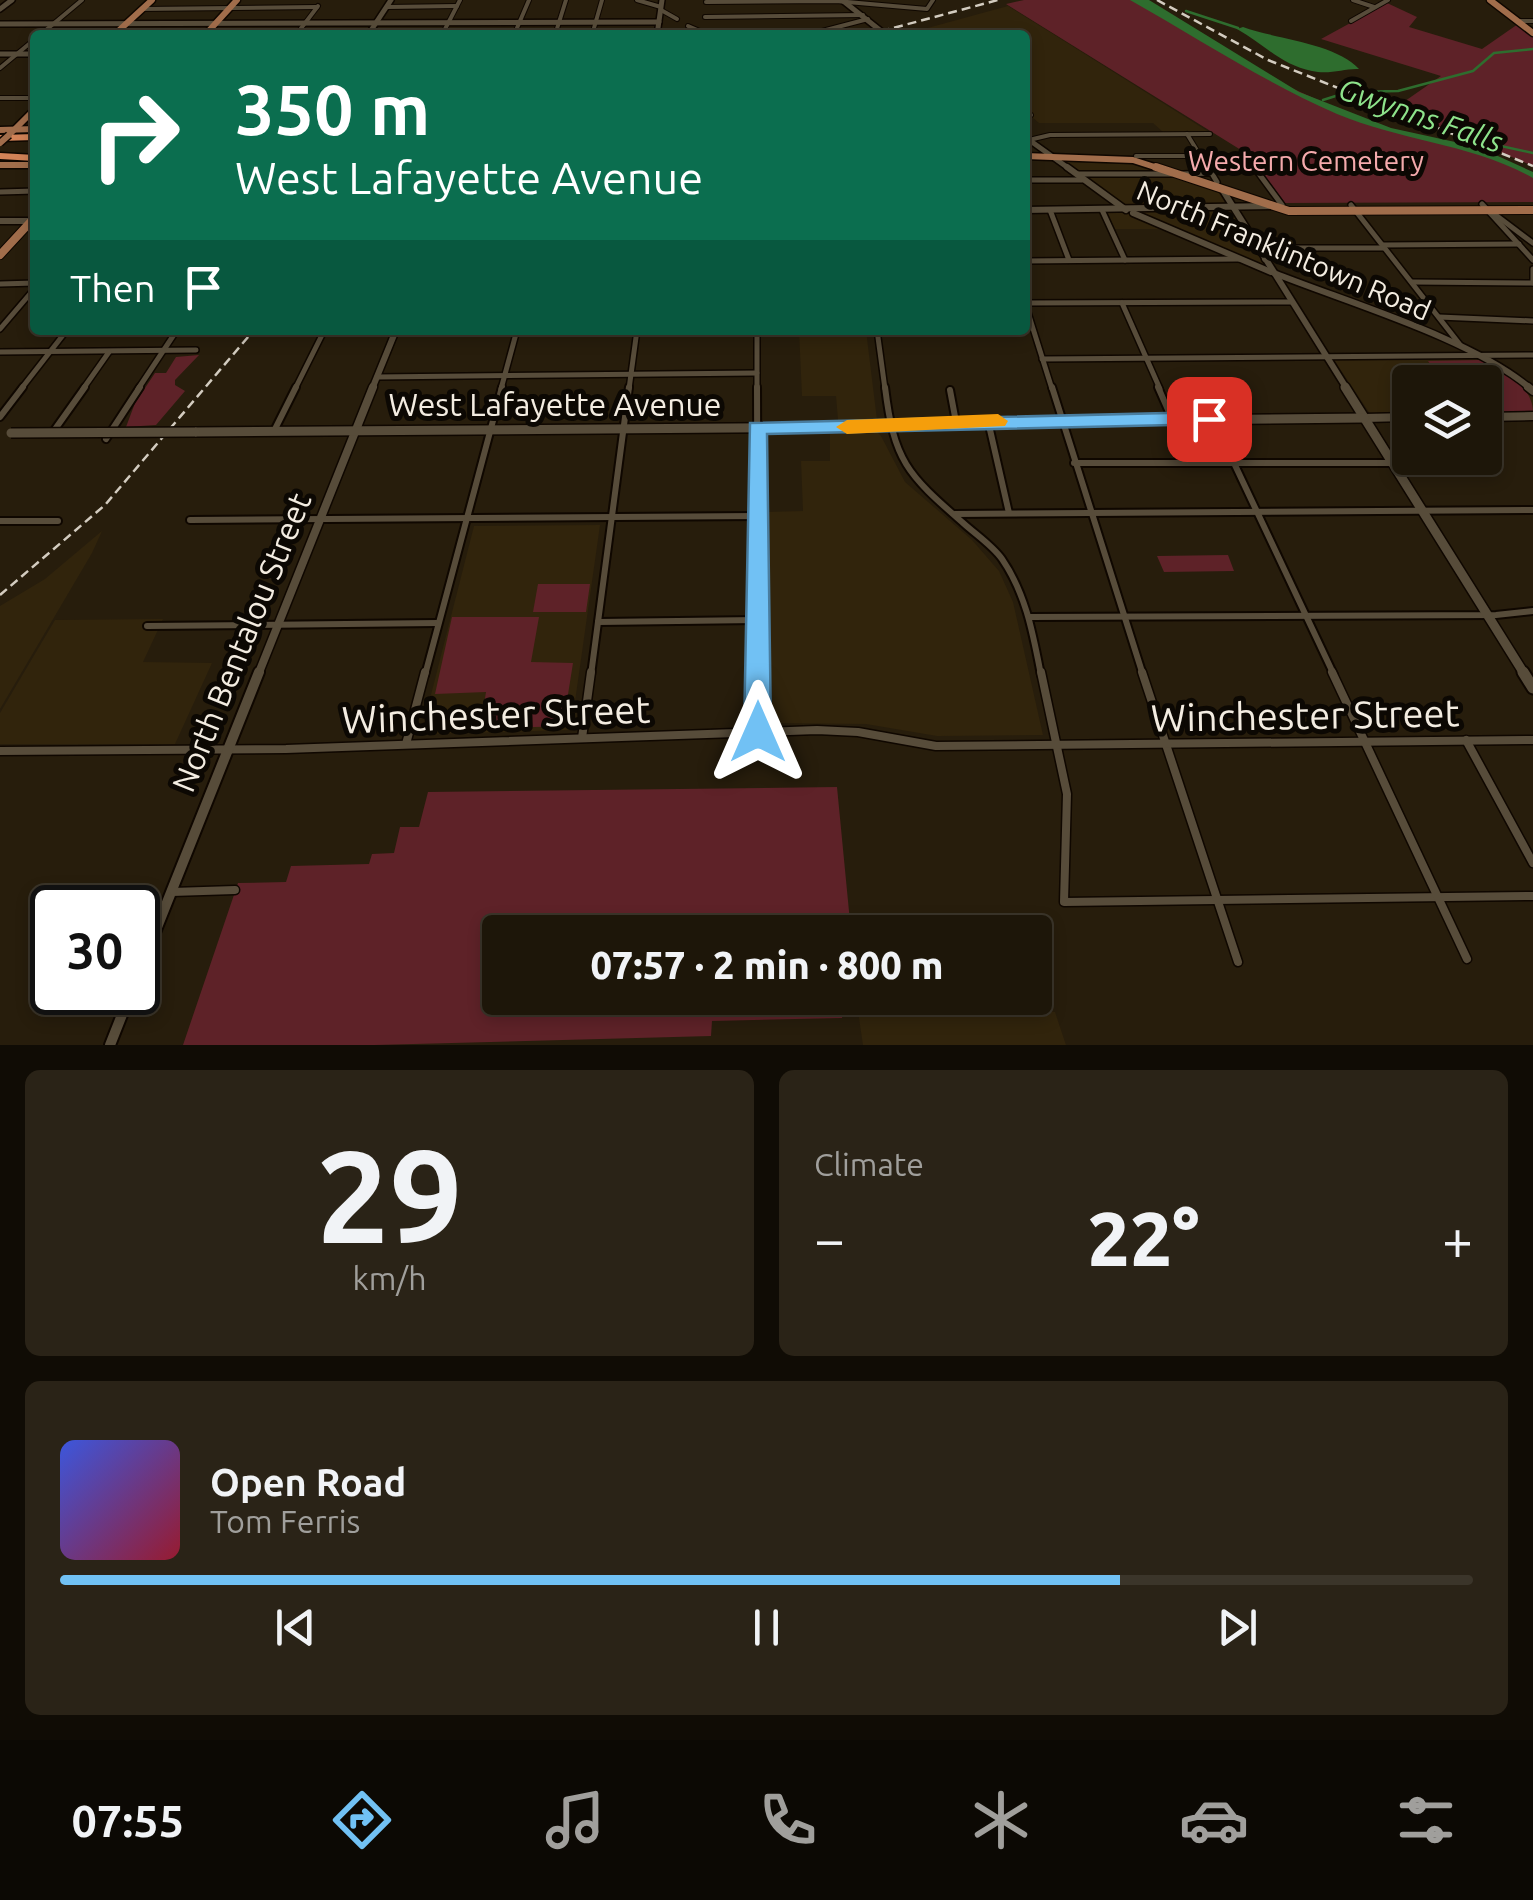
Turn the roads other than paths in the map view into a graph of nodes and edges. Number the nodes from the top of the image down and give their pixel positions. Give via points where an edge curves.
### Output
1 (12, 0) edge
2 (82, 0) edge
3 (152, 0) edge
4 (237, 0) edge
5 (391, 0) edge
6 (529, 0) edge
7 (566, 0) edge
8 (602, 0) edge
9 (637, 0) edge
10 (807, 0) edge
11 (933, 0) edge
12 (1353, 0) edge
13 (1388, 0) edge
14 (1490, 0) edge
15 (706, 1) edge
16 (843, 1) edge
17 (459, 3) edge
18 (662, 6) edge
19 (387, 7) junction
20 (1, 8) edge
21 (229, 8) junction
22 (1374, 8) junction
23 (142, 9) junction
24 (827, 15) junction
25 (706, 17) junction
26 (866, 17) junction
27 (677, 19) dead end
28 (1351, 21) dead end
29 (1517, 21) junction
30 (1533, 21) edge
31 (520, 22) junction
32 (558, 22) junction
33 (596, 22) junction
34 (659, 22) junction
35 (215, 23) junction
36 (376, 23) junction
37 (448, 23) junction
38 (0, 24) edge
39 (53, 24) junction
40 (126, 24) junction
41 (304, 24) junction
42 (705, 24) dead end
43 (688, 26) dead end
44 (46, 30) edge
45 (119, 30) edge
46 (209, 30) edge
47 (300, 30) edge
48 (371, 30) edge
49 (444, 30) edge
50 (516, 30) edge
51 (556, 30) edge
52 (594, 30) edge
53 (658, 30) edge
54 (697, 30) edge
55 (823, 30) edge
56 (880, 30) edge
57 (1533, 33) edge
58 (30, 43) edge
59 (0, 54) edge
60 (17, 54) junction
61 (30, 54) edge
62 (0, 68) edge
63 (0, 98) edge
64 (30, 98) edge
65 (30, 114) edge
66 (0, 130) edge
67 (30, 130) edge
68 (1187, 134) junction
69 (1210, 134) dead end
70 (5, 136) edge
71 (30, 137) edge
72 (1030, 138) edge
73 (1030, 141) edge
74 (1047, 153) junction
75 (1030, 154) edge
76 (1200, 155) junction
77 (1136, 156) junction
78 (0, 160) edge
79 (30, 161) edge
80 (1076, 174) junction
81 (1182, 174) junction
82 (1195, 174) junction
83 (1030, 180) edge
84 (1082, 180) junction
85 (1217, 182) junction
86 (0, 192) edge
87 (30, 192) edge
88 (1265, 206) junction
89 (1485, 207) junction
90 (1533, 207) edge
91 (1286, 208) junction
92 (1353, 208) junction
93 (1234, 209) junction
94 (1030, 210) edge
95 (1050, 210) junction
96 (1102, 210) junction
97 (1126, 210) junction
98 (30, 220) edge
99 (0, 222) edge
100 (30, 224) edge
101 (1533, 243) edge
102 (1519, 244) junction
103 (1383, 246) junction
104 (1258, 248) junction
105 (1276, 248) junction
106 (1, 252) edge
107 (1241, 259) junction
108 (1265, 259) junction
109 (1069, 260) junction
110 (1126, 260) junction
111 (1533, 260) edge
112 (1030, 261) edge
113 (1533, 268) edge
114 (1274, 273) junction
115 (1410, 282) junction
116 (1533, 283) edge
117 (0, 284) edge
118 (30, 286) edge
119 (30, 292) edge
120 (1292, 302) junction
121 (1030, 303) edge
122 (1122, 303) junction
123 (1438, 318) junction
124 (1030, 319) edge
125 (1533, 320) edge
126 (0, 329) edge
127 (63, 335) edge
128 (174, 335) edge
129 (322, 335) edge
130 (394, 335) edge
131 (516, 335) edge
132 (636, 335) edge
133 (757, 335) edge
134 (878, 335) edge
135 (1461, 347) junction
136 (196, 350) dead end
137 (110, 351) junction
138 (164, 351) junction
139 (0, 352) edge
140 (51, 352) junction
141 (1533, 355) edge
142 (1480, 356) junction
143 (1326, 357) junction
144 (1146, 358) junction
145 (1042, 359) junction
146 (757, 373) junction
147 (631, 374) junction
148 (505, 375) junction
149 (377, 377) junction
150 (950, 390) dead end
151 (1533, 391) edge
152 (1502, 416) edge
153 (1533, 416) edge
154 (0, 417) edge
155 (1392, 417) edge
156 (1364, 418) junction
157 (1062, 420) junction
158 (1172, 420) junction
159 (988, 421) junction
160 (956, 422) junction
161 (890, 426) junction
162 (623, 428) junction
163 (757, 428) junction
164 (490, 430) junction
165 (355, 431) junction
166 (274, 432) junction
167 (0, 434) edge
168 (1190, 462) junction
169 (1074, 463) junction
170 (1234, 463) junction
171 (1392, 463) joint
172 (1400, 475) edge
173 (1533, 510) edge
174 (1422, 511) junction
175 (1256, 512) junction
176 (1090, 513) junction
177 (954, 514) junction
178 (1009, 514) junction
179 (757, 516) junction
180 (612, 517) junction
181 (467, 518) junction
182 (320, 519) junction
183 (190, 520) dead end
184 (0, 521) edge
185 (58, 521) dead end
186 (1533, 611) edge
187 (1488, 615) junction
188 (1305, 616) junction
189 (1030, 617) junction
190 (1123, 617) junction
191 (758, 620) junction
192 (598, 622) junction
193 (438, 623) junction
194 (278, 625) junction
195 (147, 626) dead end
196 (1533, 688) edge
197 (758, 732) junction
198 (582, 738) junction
199 (1466, 740) junction
200 (1533, 740) edge
201 (1365, 742) junction
202 (1164, 743) junction
203 (406, 744) junction
204 (1058, 744) junction
205 (228, 750) junction
206 (0, 752) edge
207 (1533, 864) edge
208 (236, 890) dead end
209 (171, 892) junction
210 (1533, 896) edge
211 (1438, 897) junction
212 (1214, 900) junction
213 (160, 920) edge
214 (1467, 959) dead end
215 (1238, 962) dead end
216 (122, 1015) edge
217 (110, 1045) edge

1 - 20 street
2 - 39 street
3 - 23 main road
4 - 21 main road
5 - 19 street
6 - 31 street
7 - 32 street
8 - 33 street
9 - 18 street
10 - 15 street
10 - 16 street
10 - 24 street
11 - 16 street via 929,9
12 - 22 street
13 - 22 street
14 - 29 main road
15 - 25 street
16 - 26 street
17 - 19 street
17 - 37 street
18 - 27 street
18 - 34 street
19 - 36 street
21 - 23 street
21 - 35 main road
21 - 41 street via 318,6
22 - 28 street
23 - 40 main road
24 - 25 street
24 - 26 street
25 - 42 street
26 - 55 street
26 - 56 street
29 - 30 street
29 - 57 main road
31 - 32 street
31 - 37 street
31 - 50 street
32 - 33 street
32 - 51 street
33 - 34 street
33 - 52 street
34 - 53 street
35 - 40 street
35 - 41 street
35 - 46 main road
36 - 37 street
36 - 41 street
36 - 48 street
37 - 49 street
38 - 39 street
39 - 40 street
39 - 44 street
40 - 45 main road
41 - 47 street
43 - 54 street
58 - 60 street
59 - 60 street
60 - 61 street
60 - 62 street
63 - 64 street
65 - 70 main road
66 - 70 main road
67 - 70 main road
68 - 69 street
68 - 72 street
68 - 76 street
70 - 71 highway
73 - 74 street, North Franklintown Road
74 - 75 main road
74 - 77 main road
74 - 80 street, North Franklintown Road
74 - 81 main road via 1122,158
76 - 77 street
76 - 85 street
76 - 91 street via 1246,156
77 - 82 main road
78 - 79 highway
80 - 81 street
80 - 84 street, North Franklintown Road
81 - 82 street
81 - 85 main road
82 - 85 main road
83 - 84 street
84 - 97 street, North Franklintown Road
85 - 88 main road
85 - 91 main road
85 - 93 main road
86 - 87 street
88 - 91 main road
88 - 93 main road
89 - 90 main road
89 - 92 main road
89 - 101 street
89 - 102 street
91 - 92 main road
91 - 93 main road
92 - 103 street
93 - 97 main road
93 - 104 main road
94 - 95 main road
95 - 96 main road
95 - 109 street
96 - 97 main road
96 - 110 street
97 - 107 main road, North Franklintown Road
98 - 99 main road
100 - 106 main road
102 - 103 street
102 - 111 street
103 - 105 street
103 - 115 street
104 - 105 street
104 - 108 main road
105 - 108 main road
107 - 110 street
107 - 114 main road, North Franklintown Road
108 - 114 main road
109 - 110 street
109 - 112 street
113 - 116 street
114 - 120 main road
114 - 135 street, North Franklintown Road
115 - 116 street
115 - 123 street
117 - 118 street
119 - 126 street
120 - 122 street
120 - 143 main road
121 - 122 street
122 - 144 street
123 - 125 street
123 - 135 street
124 - 145 street
127 - 140 street
128 - 138 street
129 - 166 street
130 - 149 street, North Bentalou Street
131 - 148 street
132 - 147 street
133 - 146 street
134 - 161 street
135 - 142 street, North Franklintown Road
136 - 138 street
137 - 138 street
137 - 138 street via 52,433 108,436
137 - 140 street
139 - 140 street
140 - 154 street
141 - 142 street
142 - 143 street
142 - 151 street, North Franklintown Road
143 - 144 street
143 - 156 main road
144 - 145 street
144 - 158 street
145 - 157 street
146 - 147 street
146 - 163 street
147 - 148 street
147 - 162 street
148 - 149 street
148 - 164 street
149 - 165 street, North Bentalou Street
150 - 160 street
152 - 153 street
155 - 156 street, West Lafayette Avenue
156 - 158 main road, West Lafayette Avenue
156 - 171 main road
157 - 158 main road, West Lafayette Avenue
157 - 159 main road, West Lafayette Avenue
157 - 169 street
158 - 168 street
159 - 160 main road, West Lafayette Avenue
159 - 178 street
160 - 161 main road, West Lafayette Avenue
161 - 163 main road, West Lafayette Avenue
161 - 177 street via 905,466
162 - 163 main road, West Lafayette Avenue
162 - 164 main road, West Lafayette Avenue
162 - 180 street
163 - 179 street
164 - 165 main road, West Lafayette Avenue
164 - 181 street
165 - 166 main road, West Lafayette Avenue
165 - 182 street, North Bentalou Street
166 - 167 main road, West Lafayette Avenue, bridge
168 - 169 street
168 - 170 street
169 - 176 street
170 - 171 street
170 - 175 street
172 - 174 main road
173 - 174 street
174 - 175 street
174 - 187 main road
175 - 176 street
175 - 188 street
176 - 178 street
176 - 190 street
177 - 178 street
177 - 189 street via 1009,567
179 - 180 street
179 - 191 street
180 - 181 street
180 - 192 street
181 - 182 street
181 - 193 street
182 - 183 street
182 - 194 street, North Bentalou Street
184 - 185 street
186 - 187 street
187 - 188 street
187 - 196 main road
188 - 190 street
188 - 201 street
189 - 190 street
189 - 204 street
190 - 202 street
191 - 192 street
191 - 197 street
192 - 198 street
193 - 194 street
193 - 203 street
194 - 195 street
194 - 205 street, North Bentalou Street
197 - 198 street, Winchester Street
197 - 204 street, Winchester Street via 839,730 936,746
198 - 203 street, Winchester Street
199 - 200 street, Winchester Street
199 - 201 street, Winchester Street
199 - 207 street
201 - 202 street, Winchester Street
201 - 211 street
202 - 204 street, Winchester Street
202 - 212 street
203 - 205 street, Winchester Street
204 - 212 street via 1068,794 1064,902
205 - 206 street, Winchester Street
205 - 209 street, North Bentalou Street
208 - 209 street
209 - 213 street, North Bentalou Street
210 - 211 street
211 - 212 street
211 - 214 street
212 - 215 street
216 - 217 street

